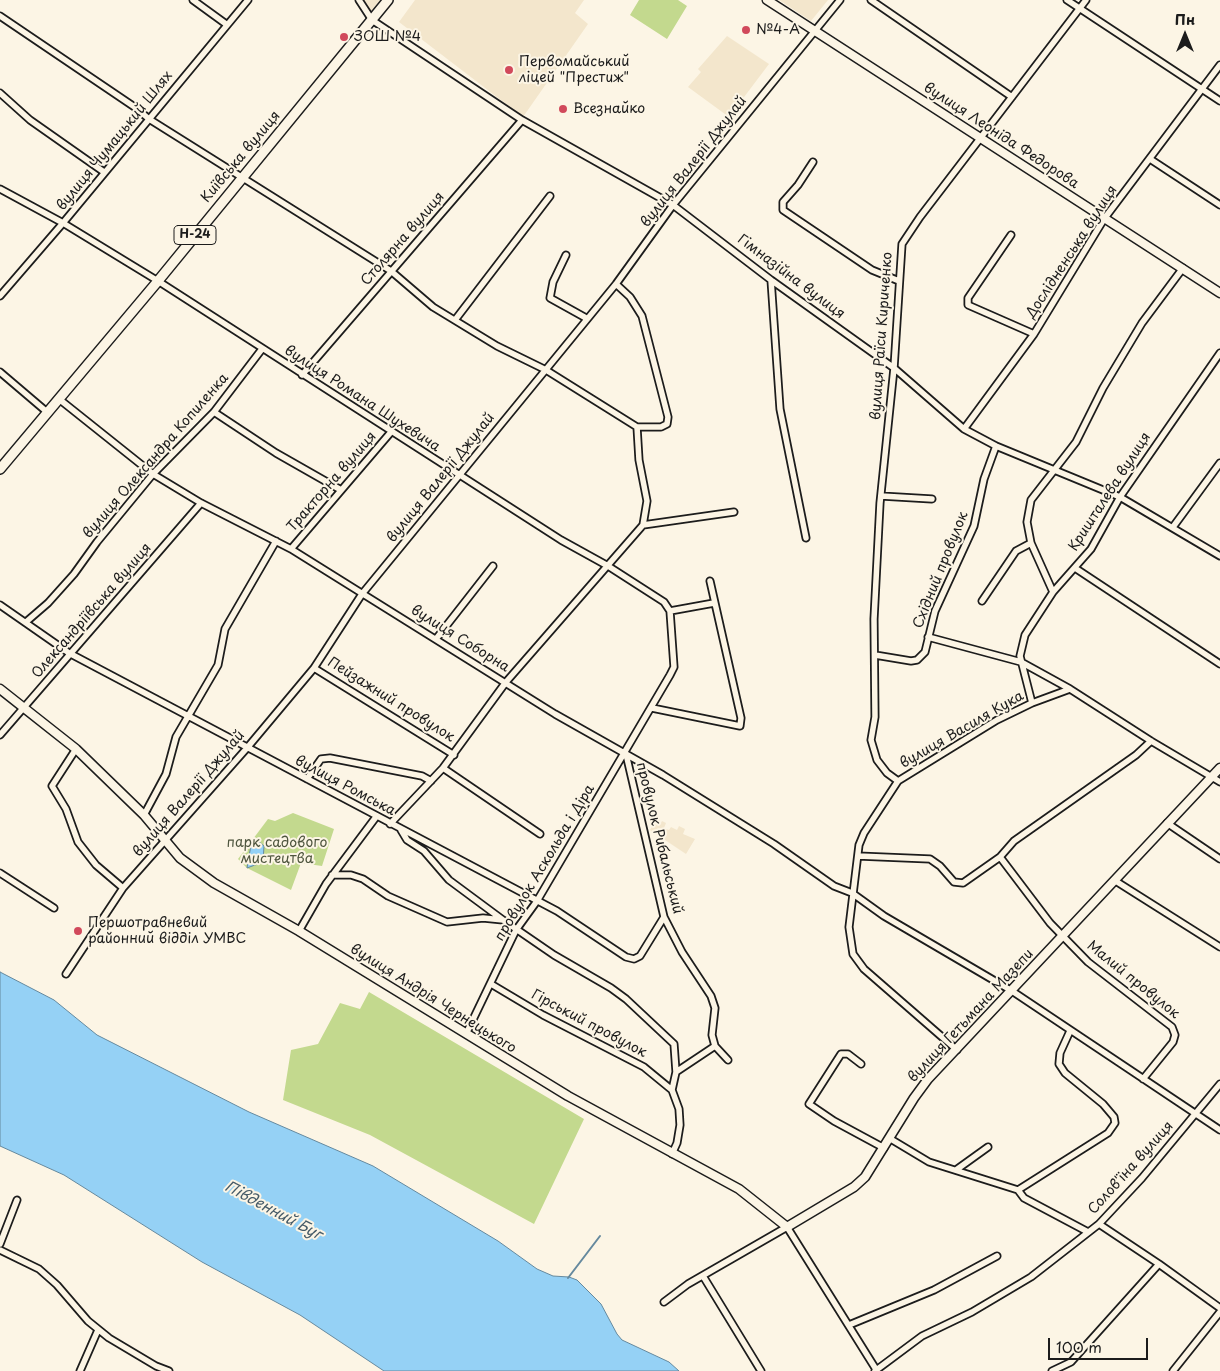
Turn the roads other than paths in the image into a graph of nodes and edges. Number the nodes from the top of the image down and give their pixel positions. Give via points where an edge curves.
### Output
1 (193, 0) edge
2 (248, 0) edge
3 (359, 0) edge
4 (388, 0) edge
5 (767, 0) edge
6 (840, 0) edge
7 (871, 0) edge
8 (1067, 0) edge
9 (1086, 0) edge
10 (1080, 8) junction
11 (0, 16) edge
12 (372, 20) junction
13 (226, 24) junction
14 (813, 30) junction
15 (1220, 64) edge
16 (1202, 90) junction
17 (0, 93) edge
18 (1012, 97) junction
19 (1220, 101) edge
20 (149, 119) junction
21 (522, 120) junction
22 (981, 138) junction
23 (1150, 159) junction
24 (813, 162) dead end
25 (104, 172) junction
26 (242, 178) junction
27 (0, 189) edge
28 (550, 196) dead end
29 (673, 205) junction
30 (1220, 205) edge
31 (1104, 219) junction
32 (63, 223) junction
33 (1011, 235) dead end
34 (566, 255) dead end
35 (1182, 268) junction
36 (392, 271) junction
37 (771, 280) junction
38 (899, 281) junction
39 (158, 282) junction
40 (616, 284) junction
41 (1220, 293) edge
42 (0, 296) edge
43 (586, 318) junction
44 (455, 320) junction
45 (1034, 334) junction
46 (262, 349) junction
47 (1220, 353) edge
48 (894, 368) junction
49 (546, 370) junction
50 (0, 372) edge
51 (302, 375) junction
52 (59, 399) junction
53 (48, 412) junction
54 (214, 412) junction
55 (637, 427) junction
56 (964, 429) junction
57 (391, 432) junction
58 (996, 446) junction
59 (1220, 463) edge
60 (0, 469) edge
61 (1056, 470) junction
62 (153, 474) junction
63 (460, 475) junction
64 (341, 490) junction
65 (881, 496) junction
66 (1120, 497) junction
67 (932, 499) dead end
68 (201, 503) junction
69 (734, 512) dead end
70 (643, 525) junction
71 (1173, 527) junction
72 (806, 538) dead end
73 (276, 541) junction
74 (1032, 543) junction
75 (291, 549) junction
76 (1220, 556) edge
77 (493, 566) dead end
78 (608, 566) junction
79 (1075, 568) junction
80 (710, 581) dead end
81 (1053, 592) junction
82 (362, 594) junction
83 (982, 601) dead end
84 (714, 603) junction
85 (0, 605) edge
86 (670, 612) junction
87 (26, 622) junction
88 (928, 638) junction
89 (436, 639) junction
90 (69, 654) junction
91 (875, 655) junction
92 (1021, 662) junction
93 (1220, 664) edge
94 (314, 668) junction
95 (506, 682) junction
96 (0, 689) edge
97 (1070, 689) junction
98 (1032, 703) junction
99 (25, 708) junction
100 (652, 708) junction
101 (188, 716) junction
102 (0, 735) edge
103 (1151, 741) junction
104 (247, 748) junction
105 (76, 749) junction
106 (454, 754) junction
107 (626, 754) junction
108 (443, 768) junction
109 (1220, 768) edge
110 (1212, 777) junction
111 (307, 780) junction
112 (431, 781) junction
113 (898, 781) junction
114 (1220, 782) edge
115 (144, 816) junction
116 (376, 816) junction
117 (390, 824) junction
118 (1167, 824) junction
119 (400, 828) junction
120 (540, 834) dead end
121 (166, 840) junction
122 (858, 856) junction
123 (1000, 857) junction
124 (1220, 859) edge
125 (0, 873) edge
126 (332, 875) junction
127 (1114, 880) junction
128 (123, 888) junction
129 (852, 893) junction
130 (537, 900) junction
131 (54, 908) dead end
132 (664, 917) junction
133 (503, 920) junction
134 (516, 930) junction
135 (299, 931) junction
136 (1062, 935) junction
137 (1220, 947) edge
138 (66, 974) dead end
139 (491, 984) junction
140 (1012, 991) junction
141 (1070, 1031) junction
142 (466, 1034) junction
143 (715, 1046) junction
144 (957, 1050) junction
145 (728, 1060) dead end
146 (861, 1064) dead end
147 (676, 1072) junction
148 (1144, 1079) junction
149 (1220, 1084) edge
150 (672, 1090) junction
151 (1196, 1113) junction
152 (1220, 1130) edge
153 (889, 1138) junction
154 (988, 1147) dead end
155 (884, 1148) junction
156 (672, 1154) junction
157 (956, 1170) junction
158 (1018, 1190) junction
159 (16, 1200) dead end
160 (1099, 1224) junction
161 (787, 1227) junction
162 (1088, 1232) junction
163 (0, 1244) edge
164 (0, 1250) edge
165 (997, 1256) dead end
166 (1159, 1264) junction
167 (704, 1276) junction
168 (664, 1302) dead end
169 (1220, 1310) edge
170 (849, 1325) junction
171 (98, 1330) junction
172 (80, 1371) edge
173 (169, 1371) edge
174 (761, 1371) edge
175 (876, 1371) edge
176 (1052, 1371) edge
177 (1173, 1371) edge

1 - 13 street
2 - 13 street, вулиця Чумацький Шлях
3 - 12 street, Гімназійна вулиця
4 - 12 main road, Київська вулиця / Н-24
5 - 14 street, вулиця Леоніда Федорова
6 - 14 street, вулиця Валерії Джулай
7 - 18 street
8 - 10 street
9 - 10 street, вулиця Раїси Кириченко
10 - 16 street
10 - 18 street, вулиця Раїси Кириченко
11 - 20 street
12 - 21 street, Гімназійна вулиця
12 - 26 main road, Київська вулиця / Н-24
13 - 20 street, вулиця Чумацький Шлях
14 - 22 street, вулиця Леоніда Федорова
14 - 29 street, вулиця Валерії Джулай
15 - 16 street, Дослідненська вулиця
16 - 19 street
16 - 23 street, Дослідненська вулиця
17 - 25 street via 30,120
18 - 22 street, вулиця Раїси Кириченко
20 - 25 street, вулиця Чумацький Шлях
20 - 26 street
21 - 29 street, Гімназійна вулиця
21 - 36 street, Столярна вулиця
22 - 31 street, вулиця Леоніда Федорова
22 - 38 street, вулиця Раїси Кириченко via 907,235 900,253
23 - 30 street
23 - 31 street, Дослідненська вулиця
24 - 38 street via 783,202 783,210 872,270
25 - 32 street, вулиця Чумацький Шлях
26 - 36 street
26 - 39 main road, Київська вулиця / Н-24
27 - 32 street, вулиця Романа Шухевича
28 - 44 street
29 - 37 street, Гімназійна вулиця
29 - 40 street, вулиця Валерії Джулай
31 - 35 street, вулиця Леоніда Федорова
31 - 45 street, Дослідненська вулиця
32 - 39 street, вулиця Романа Шухевича
32 - 42 street, вулиця Чумацький Шлях
33 - 45 street via 968,298 968,305
34 - 43 street via 553,282 550,298
35 - 41 street, вулиця Леоніда Федорова
35 - 61 street via 1142,323 1103,388 1076,442
36 - 44 street via 433,307
36 - 51 street, Столярна вулиця
37 - 48 street, Гімназійна вулиця
37 - 72 street via 780,409
38 - 48 street, вулиця Раїси Кириченко
39 - 46 street, вулиця Романа Шухевича
39 - 52 main road, Київська вулиця / Н-24
40 - 43 street, вулиця Валерії Джулай
40 - 55 street via 630,297 642,316 668,417 667,424 661,427
43 - 49 street, вулиця Валерії Джулай
44 - 49 street via 497,346
45 - 56 street, Дослідненська вулиця
46 - 51 street, вулиця Романа Шухевича
46 - 54 street, вулиця Олександра Копиленка
47 - 66 street, Кришталева вулиця
48 - 56 street, Гімназійна вулиця
48 - 65 street, вулиця Раїси Кириченко
49 - 55 street
49 - 63 street, вулиця Валерії Джулай
50 - 53 street
51 - 57 street, вулиця Романа Шухевича
52 - 53 main road, Київська вулиця / Н-24
52 - 62 street, вулиця Соборна
53 - 60 main road, Київська вулиця / Н-24
54 - 62 street, вулиця Олександра Копиленка
54 - 64 street
55 - 70 street via 647,501
56 - 58 street, Гімназійна вулиця
57 - 63 street, вулиця Романа Шухевича
57 - 64 street, Тракторна вулиця
58 - 61 street, Гімназійна вулиця
58 - 88 street, Східний провулок via 984,479 974,526 935,612
59 - 71 street
61 - 66 street, Гімназійна вулиця
61 - 74 street via 1030,500 1027,522
62 - 68 street, вулиця Соборна
62 - 87 street, вулиця Олександра Копиленка via 74,574
63 - 78 street, вулиця Романа Шухевича
63 - 82 street, вулиця Валерії Джулай
64 - 75 street, Тракторна вулиця
65 - 67 street
65 - 91 street, вулиця Раїси Кириченко
66 - 71 street, Гімназійна вулиця
66 - 79 street, Кришталева вулиця via 1091,550
68 - 73 street, вулиця Соборна
68 - 90 street, Олександріївська вулиця
69 - 70 street
70 - 78 street
71 - 76 street, Гімназійна вулиця
73 - 75 street, вулиця Соборна
73 - 101 street, Тракторна вулиця via 225,629 218,665
74 - 81 street
74 - 83 street via 1016,551
75 - 82 street, вулиця Соборна
77 - 89 street
78 - 86 street, вулиця Романа Шухевича via 664,602
78 - 95 street
79 - 81 street, Кришталева вулиця
79 - 93 street
80 - 84 street
81 - 92 street, Кришталева вулиця via 1026,635 1020,652
82 - 89 street, вулиця Соборна
82 - 94 street, вулиця Валерії Джулай
84 - 86 street
84 - 100 street via 739,708 740,726
85 - 87 street, вулиця Ромська
86 - 100 street via 674,667
87 - 90 street, вулиця Ромська
88 - 91 street, Східний провулок via 925,652 917,660 902,661
88 - 92 street
89 - 95 street, вулиця Соборна
90 - 99 street, Олександріївська вулиця
90 - 101 street, вулиця Ромська
91 - 113 street, вулиця Раїси Кириченко via 875,717 871,740 877,760
92 - 97 street
92 - 98 street, Кришталева вулиця
94 - 104 street, вулиця Валерії Джулай
94 - 106 street, Пейзажний провулок
95 - 106 street
95 - 107 street, вулиця Соборна
96 - 99 street, вулиця Андрія Чернецького
97 - 98 street, вулиця Василя Кука
97 - 103 street
98 - 113 street, вулиця Василя Кука via 997,720
99 - 102 street, Олександріївська вулиця
99 - 105 street, вулиця Андрія Чернецького
100 - 107 street, провулок Аскольда і Діра
101 - 104 street, вулиця Ромська
101 - 115 street, Тракторна вулиця via 176,737 166,774
103 - 110 street
103 - 123 street via 1014,841
104 - 111 street, вулиця Ромська
104 - 121 street, вулиця Валерії Джулай
105 - 115 street, вулиця Андрія Чернецького
105 - 128 street via 52,786 66,809 78,842 96,865
106 - 108 street
107 - 129 street, вулиця Соборна via 774,844 834,886
107 - 130 street, провулок Аскольда і Діра
107 - 132 street, провулок Рибальський
108 - 112 street
108 - 120 street
109 - 110 street, вулиця Гетьмана Мазепи
110 - 114 street
110 - 118 street, вулиця Гетьмана Мазепи
111 - 112 street via 321,759 330,758 422,776
111 - 116 street, вулиця Ромська
112 - 117 street
113 - 122 street, вулиця Василя Кука via 864,833
115 - 121 street, вулиця Андрія Чернецького
116 - 117 street, вулиця Ромська
116 - 126 street
117 - 119 street, вулиця Ромська
118 - 124 street
118 - 127 street, вулиця Гетьмана Мазепи
119 - 130 street, вулиця Ромська
119 - 133 street via 407,840 424,851 448,880
121 - 128 street, вулиця Валерії Джулай
121 - 135 street, вулиця Андрія Чернецького via 180,858 214,883
122 - 123 street via 930,860 960,884
122 - 129 street, вулиця Василя Кука
123 - 136 street, Малий провулок
125 - 131 street
126 - 133 street via 363,879 388,896 446,922 483,918
126 - 135 street
127 - 136 street, вулиця Гетьмана Мазепи
127 - 137 street
128 - 138 street, вулиця Валерії Джулай
129 - 140 street, вулиця Соборна via 884,916
129 - 144 street, вулиця Василя Кука via 849,928 853,954 864,969
130 - 132 street, вулиця Ромська via 634,959 640,956
130 - 134 street, провулок Аскольда і Діра
132 - 143 street, провулок Рибальський via 711,996 715,1008 712,1035
133 - 134 street
134 - 139 street, провулок Аскольда і Діра
134 - 147 street via 626,999 674,1044
135 - 142 street, вулиця Андрія Чернецького
136 - 140 street, вулиця Гетьмана Мазепи
136 - 148 street, Малий провулок via 1088,962 1174,1030 1173,1042
139 - 142 street, провулок Аскольда і Діра
139 - 150 street, Гірський провулок via 644,1067
140 - 141 street, вулиця Соборна
140 - 144 street, вулиця Гетьмана Мазепи
141 - 148 street, вулиця Соборна
141 - 158 street via 1060,1053 1059,1064 1065,1073 1103,1104 1115,1123 1108,1133
142 - 156 street, вулиця Андрія Чернецького
143 - 145 street
143 - 147 street
144 - 153 street, вулиця Гетьмана Мазепи via 928,1079
146 - 155 street via 848,1054 841,1054 809,1104
147 - 150 street
148 - 151 street, вулиця Соборна
149 - 151 street, Солов'їна вулиця
150 - 156 street via 679,1109 680,1125
151 - 152 street, вулиця Соборна
151 - 160 street, Солов'їна вулиця
153 - 155 street, вулиця Гетьмана Мазепи
153 - 157 street via 930,1162
154 - 157 street
155 - 161 street, вулиця Гетьмана Мазепи via 865,1177 854,1187
156 - 161 street, вулиця Андрія Чернецького via 739,1189
157 - 158 street
158 - 162 street via 1024,1198
159 - 163 street
160 - 162 street, Солов'їна вулиця
160 - 166 street
161 - 167 street, вулиця Гетьмана Мазепи
161 - 170 street, вулиця Андрія Чернецького
162 - 175 street, Солов'їна вулиця via 1031,1277 972,1312 922,1336
164 - 171 street via 39,1269
165 - 170 street via 934,1290
166 - 169 street
166 - 176 street via 1071,1362
167 - 168 street, вулиця Гетьмана Мазепи
167 - 174 street
169 - 177 street
170 - 175 street, вулиця Андрія Чернецького
171 - 172 street
171 - 173 street

